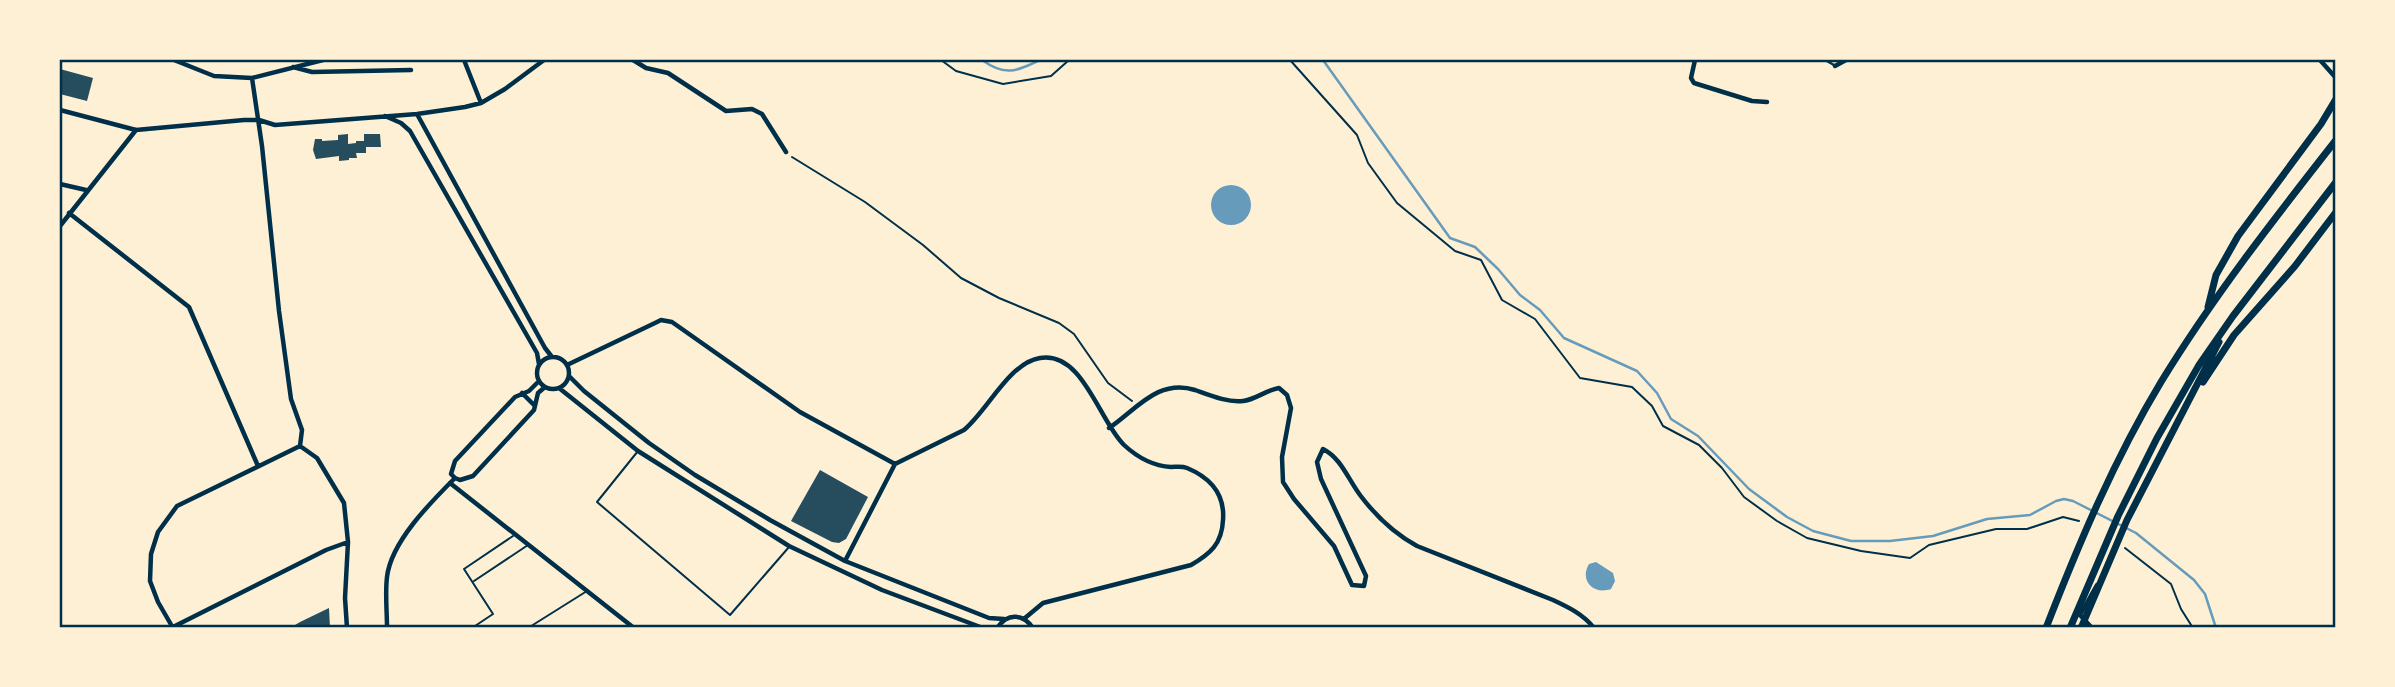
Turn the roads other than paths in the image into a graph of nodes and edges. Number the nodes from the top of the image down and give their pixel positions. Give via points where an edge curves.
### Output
1 (174, 60) edge
2 (323, 60) edge
3 (464, 60) edge
4 (544, 60) edge
5 (633, 60) edge
6 (1695, 60) edge
7 (1825, 60) edge
8 (1846, 60) edge
9 (2320, 60) edge
10 (1835, 66) joint
11 (293, 67) junction
12 (411, 70) dead end
13 (252, 78) junction
14 (2336, 78) edge
15 (2336, 99) edge
16 (1767, 102) dead end
17 (481, 103) junction
18 (60, 110) edge
19 (417, 114) junction
20 (384, 116) junction
21 (259, 120) junction
22 (136, 130) junction
23 (2336, 140) edge
24 (786, 152) road end
25 (2336, 181) edge
26 (60, 184) edge
27 (86, 190) junction
28 (2336, 212) edge
29 (69, 213) junction
30 (2336, 219) edge
31 (2328, 223) junction
32 (60, 226) edge
33 (2207, 312) junction
34 (552, 356) junction
35 (539, 364) junction
36 (567, 365) junction
37 (569, 376) junction
38 (539, 381) junction
39 (545, 387) junction
40 (559, 388) junction
41 (522, 393) junction
42 (2186, 397) junction
43 (535, 405) junction
44 (1110, 428) junction
45 (299, 446) junction
46 (638, 451) junction
47 (895, 464) junction
48 (258, 466) junction
49 (455, 478) junction
50 (450, 483) junction
51 (515, 535) junction
52 (348, 542) junction
53 (529, 545) junction
54 (789, 546) junction
55 (845, 561) junction
56 (2106, 573) dead end
57 (472, 582) junction
58 (587, 590) junction
59 (1025, 618) junction
60 (1004, 620) junction
61 (173, 627) edge
62 (1033, 627) edge
63 (347, 628) edge
64 (387, 628) edge
65 (472, 628) edge
66 (528, 628) edge
67 (634, 628) edge
68 (982, 628) edge
69 (997, 628) edge
70 (1594, 628) edge
71 (2046, 628) edge
72 (2070, 628) edge
73 (2081, 628) edge
74 (2092, 628) edge

1 - 13 street via 214,76
2 - 11 street
3 - 17 street
4 - 17 street
5 - 24 street via 668,72 726,111 752,109 762,114
6 - 16 street via 1694,83
7 - 10 street
8 - 10 street
9 - 14 street
11 - 12 street via 312,72
11 - 13 street
13 - 21 street
15 - 33 highway via 2238,236 2216,275
17 - 19 street
18 - 22 street
19 - 20 street
19 - 34 street
20 - 21 street via 275,125
20 - 35 street via 410,131 537,353
21 - 22 street
21 - 45 street via 291,399 302,430
22 - 27 street
23 - 33 highway
25 - 42 highway via 2233,316
26 - 27 street
27 - 29 street
28 - 31 highway
29 - 32 street
29 - 48 street via 189,307
30 - 31 highway
31 - 42 highway
33 - 71 highway via 2123,450 2088,521
34 - 35 street
34 - 36 street
35 - 38 street
36 - 37 street
36 - 47 street via 667,320 800,412
37 - 40 street
37 - 55 street via 695,475
38 - 39 street
38 - 41 street
39 - 40 street
39 - 43 street
40 - 46 street
41 - 43 street
41 - 49 street via 455,461 451,474
42 - 72 highway via 2157,438
42 - 73 highway
43 - 49 street via 473,476
44 - 47 street via 1079,375 1062,361 1038,358 1017,369 964,430
44 - 59 street via 1142,459 1159,466 1185,467 1209,481 1224,506 1217,546 1191,565 1043,603
44 - 70 street via 1136,404 1163,390 1188,388 1244,401 1279,388 1291,408 1282,457 1283,482 1334,546 1352,585 1364,586 1366,576 1321,479 1318,462 1323,449 1335,455 1362,498 1400,537 1529,588 1572,609
45 - 48 street
45 - 52 street via 317,458 344,503
46 - 54 street
46 - 54 lane via 597,502 730,615
47 - 55 street
48 - 61 street via 177,506 158,532 150,581
49 - 50 street
50 - 51 street
50 - 64 street via 392,556
51 - 53 street
51 - 57 lane via 464,569
52 - 61 street
52 - 63 street
53 - 57 lane
53 - 58 street
54 - 68 street via 882,590
55 - 60 street
56 - 74 street via 2080,615
57 - 65 lane via 493,614
58 - 66 lane
58 - 67 street
59 - 60 street
59 - 62 street
60 - 69 street

